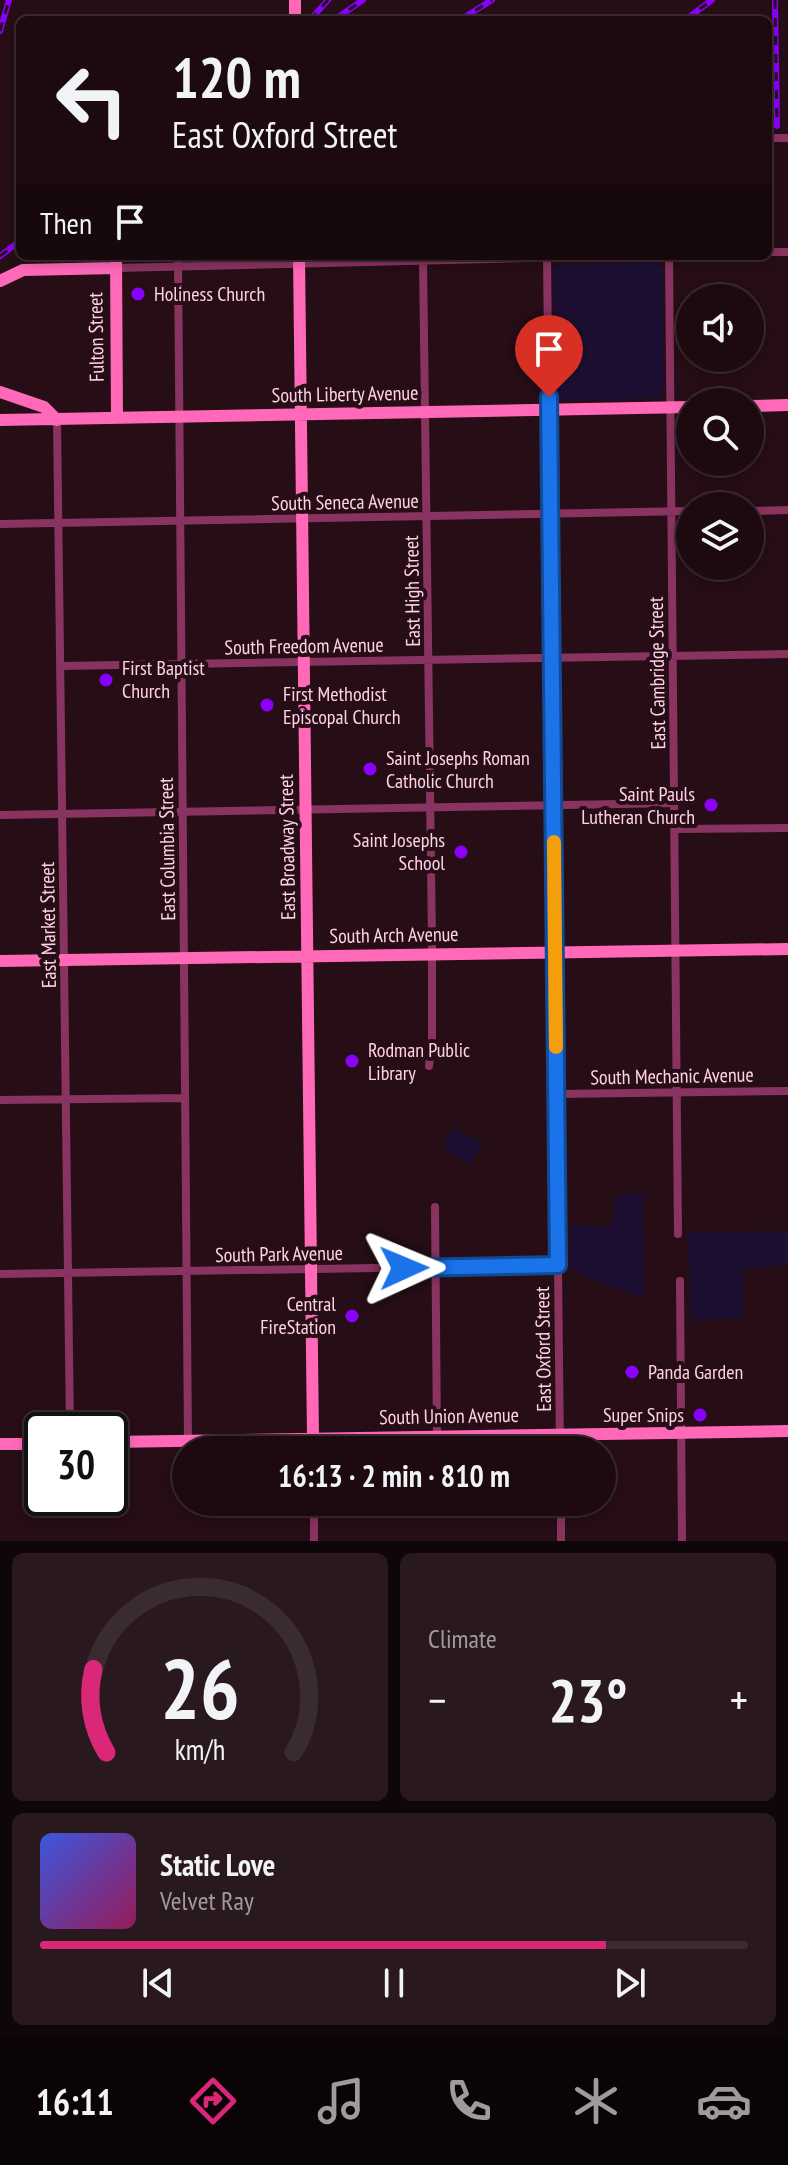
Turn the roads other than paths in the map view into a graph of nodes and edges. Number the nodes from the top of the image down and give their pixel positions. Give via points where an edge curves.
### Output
1 (178, 260) edge
2 (299, 260) edge
3 (454, 260) edge
4 (547, 260) edge
5 (669, 260) edge
6 (423, 261) junction
7 (116, 262) edge
8 (178, 266) junction
9 (0, 281) edge
10 (0, 392) edge
11 (788, 405) edge
12 (764, 406) edge
13 (671, 407) junction
14 (676, 407) edge
15 (549, 409) junction
16 (426, 412) junction
17 (301, 415) junction
18 (179, 417) junction
19 (117, 418) junction
20 (0, 420) edge
21 (57, 420) junction
22 (788, 510) edge
23 (672, 511) junction
24 (676, 511) edge
25 (764, 511) edge
26 (550, 515) junction
27 (427, 517) junction
28 (302, 518) junction
29 (180, 520) junction
30 (58, 523) junction
31 (0, 524) edge
32 (788, 654) edge
33 (673, 655) junction
34 (551, 657) junction
35 (429, 659) junction
36 (304, 662) junction
37 (182, 664) junction
38 (60, 666) junction
39 (675, 803) junction
40 (554, 805) junction
41 (431, 807) junction
42 (307, 810) junction
43 (183, 811) junction
44 (62, 813) junction
45 (0, 815) edge
46 (788, 828) edge
47 (675, 829) junction
48 (788, 949) edge
49 (677, 951) junction
50 (555, 952) junction
51 (432, 955) junction
52 (308, 956) junction
53 (184, 958) junction
54 (64, 960) junction
55 (0, 961) edge
56 (429, 1066) dead end
57 (788, 1091) edge
58 (678, 1092) junction
59 (557, 1094) junction
60 (185, 1098) junction
61 (66, 1099) junction
62 (0, 1100) edge
63 (435, 1207) dead end
64 (678, 1234) dead end
65 (558, 1265) junction
66 (436, 1267) junction
67 (311, 1269) junction
68 (187, 1271) junction
69 (68, 1273) junction
70 (0, 1274) edge
71 (680, 1281) dead end
72 (70, 1412) edge
73 (788, 1431) edge
74 (681, 1432) junction
75 (560, 1435) junction
76 (188, 1436) edge
77 (314, 1436) edge
78 (437, 1436) joint
79 (172, 1441) edge
80 (128, 1442) edge
81 (0, 1444) edge
82 (24, 1444) edge
83 (314, 1516) edge
84 (561, 1516) edge
85 (314, 1541) edge
86 (561, 1541) edge
87 (682, 1541) edge

1 - 8 street, East Columbia Street
2 - 6 street
2 - 8 street
2 - 17 street, East Broadway Street
3 - 6 street
4 - 15 street, East Oxford Street
5 - 13 street, East Cambridge Street
6 - 16 street, East High Street
7 - 8 street
7 - 9 street via 23,270
7 - 19 street, Fulton Street
8 - 18 street, East Columbia Street
10 - 21 street via 44,407
11 - 12 street
13 - 14 street, South Liberty Avenue
13 - 15 street, South Liberty Avenue
13 - 23 street, East Cambridge Street
15 - 16 street, South Liberty Avenue
15 - 26 street, East Oxford Street
16 - 17 street, South Liberty Avenue
16 - 27 street, East High Street
17 - 18 street, South Liberty Avenue
17 - 28 street, East Broadway Street
18 - 19 street, South Liberty Avenue
18 - 29 street, East Columbia Street
19 - 21 street, South Liberty Avenue
20 - 21 street, South Liberty Avenue
21 - 30 street, East Market Street
22 - 25 street
23 - 24 street, South Seneca Avenue
23 - 26 street, South Seneca Avenue
23 - 33 street, East Cambridge Street
26 - 27 street, South Seneca Avenue
26 - 34 street, East Oxford Street
27 - 28 street, South Seneca Avenue
27 - 35 street, East High Street
28 - 29 street, South Seneca Avenue
28 - 36 street, East Broadway Street
29 - 30 street, South Seneca Avenue
29 - 37 street, East Columbia Street
30 - 31 street, South Seneca Avenue
30 - 38 street, East Market Street
32 - 33 street, South Freedom Avenue
33 - 34 street, South Freedom Avenue
33 - 39 street, East Cambridge Street
34 - 35 street, South Freedom Avenue
34 - 40 street, East Oxford Street
35 - 36 street, South Freedom Avenue
35 - 41 street, East High Street
36 - 37 street, South Freedom Avenue
36 - 42 street, East Broadway Street
37 - 38 street, South Freedom Avenue
37 - 43 street, East Columbia Street
38 - 44 street, East Market Street
39 - 40 street
39 - 47 street, East Cambridge Street
40 - 41 street
40 - 50 street, East Oxford Street
41 - 42 street
41 - 51 street, East High Street
42 - 43 street
42 - 52 street, East Broadway Street
43 - 44 street
43 - 53 street, East Columbia Street
44 - 45 street
44 - 54 street, East Market Street
46 - 47 street
47 - 49 street, East Cambridge Street
48 - 49 street, South Arch Avenue
49 - 50 street, South Arch Avenue
49 - 58 street, East Cambridge Street
50 - 51 street, South Arch Avenue
50 - 59 street, East Oxford Street
51 - 52 street, South Arch Avenue
51 - 56 street, East High Street
52 - 53 street, South Arch Avenue
52 - 67 street, East Broadway Street
53 - 54 street, South Arch Avenue
53 - 60 street, East Columbia Street
54 - 55 street, South Arch Avenue
54 - 61 street, East Market Street
57 - 58 street, South Mechanic Avenue
58 - 59 street, South Mechanic Avenue
58 - 64 street, East Cambridge Street
59 - 65 street, East Oxford Street
60 - 61 street
60 - 68 street, East Columbia Street
61 - 62 street
61 - 69 street, East Market Street
63 - 66 street
65 - 66 street, South Park Avenue
65 - 75 street, East Oxford Street
66 - 67 street, South Park Avenue
66 - 78 street
67 - 68 street, South Park Avenue
67 - 77 street, East Broadway Street
68 - 69 street, South Park Avenue
68 - 76 street, East Columbia Street
69 - 70 street, South Park Avenue
69 - 72 street, East Market Street
71 - 74 street
73 - 74 street, South Union Avenue
74 - 75 street, South Union Avenue
74 - 87 street
75 - 78 street, South Union Avenue
79 - 80 street, South Union Avenue
81 - 82 street
83 - 85 street
84 - 86 street

